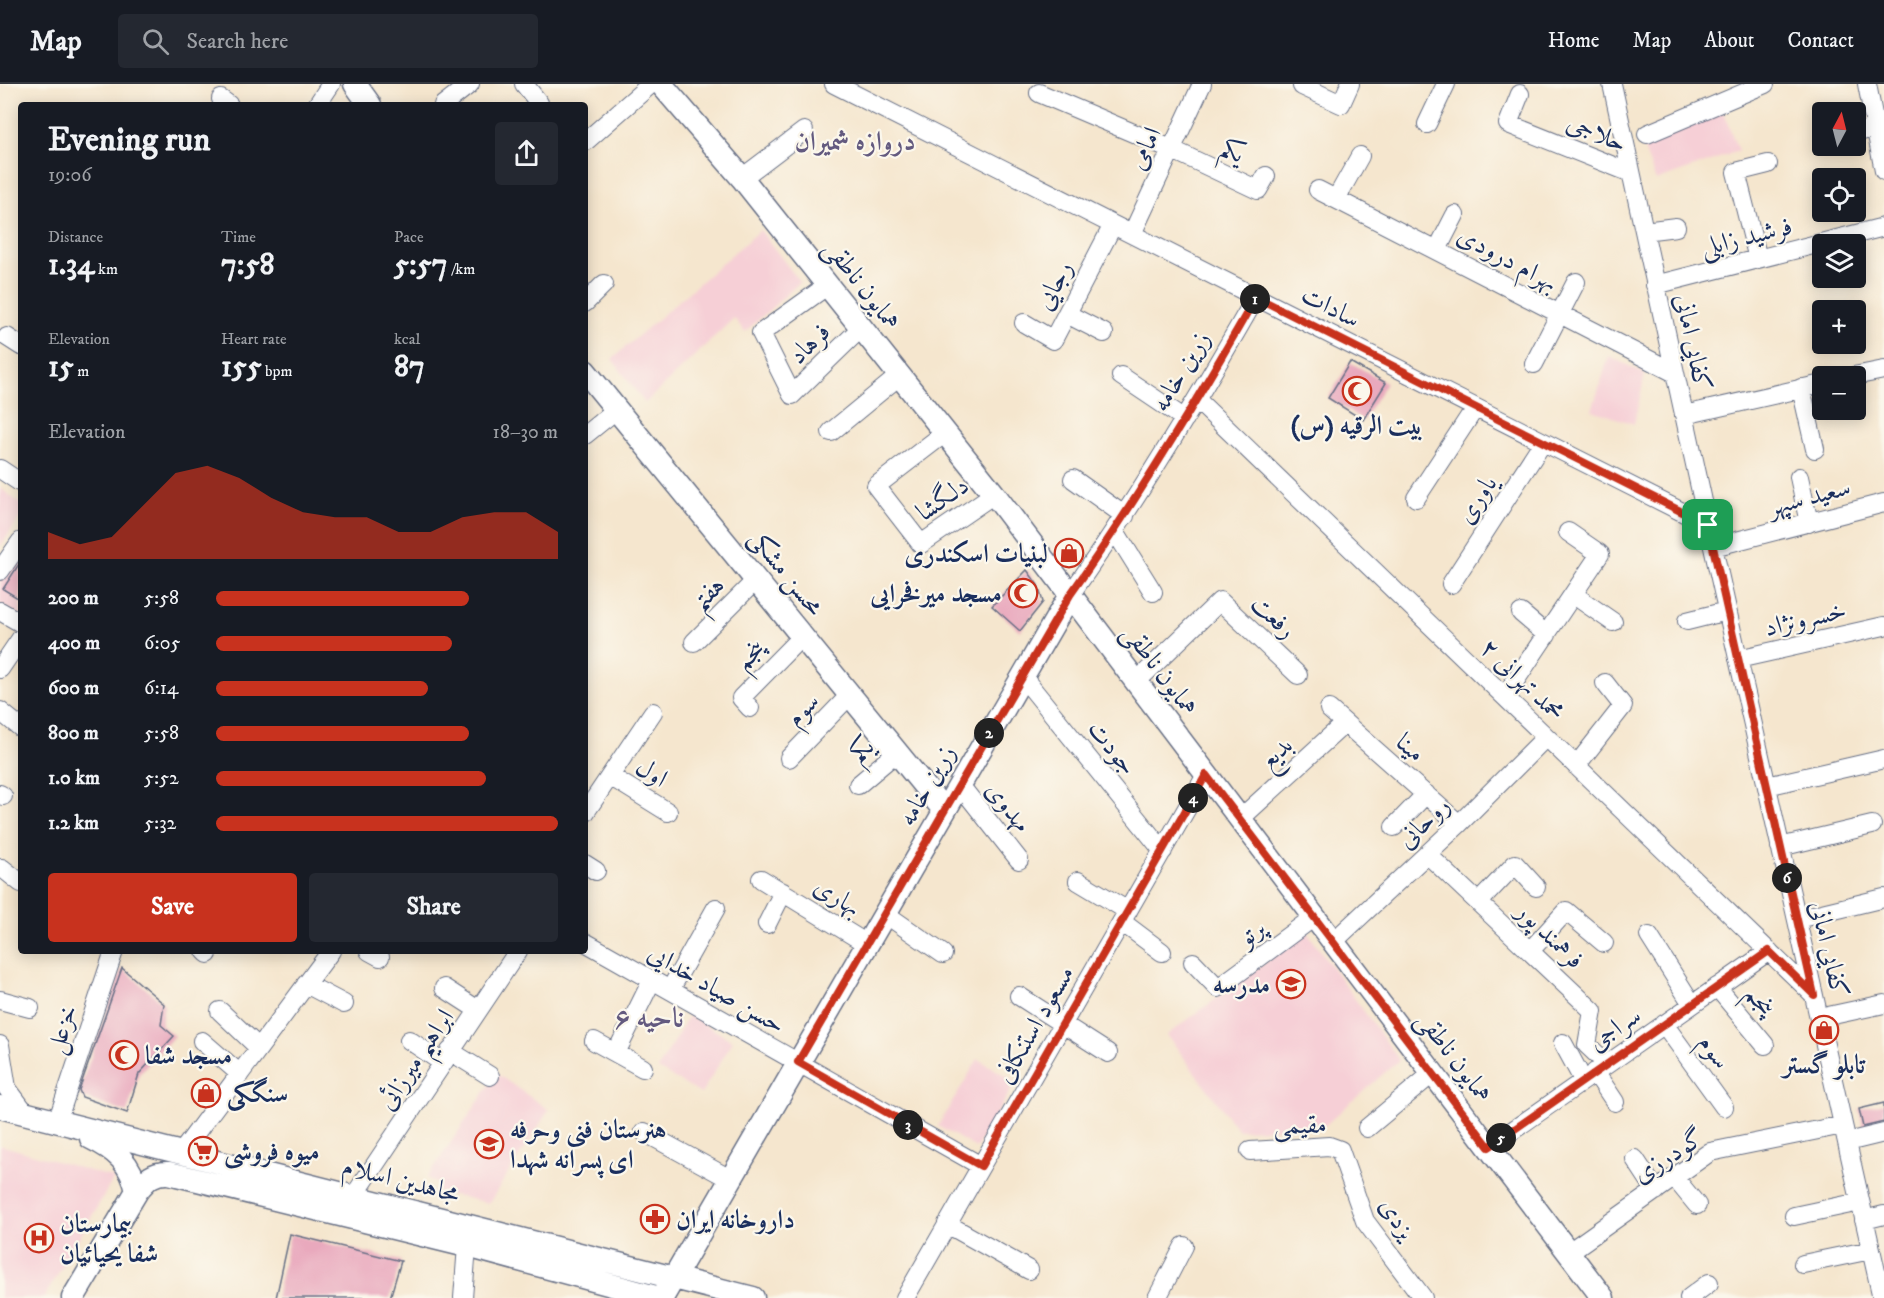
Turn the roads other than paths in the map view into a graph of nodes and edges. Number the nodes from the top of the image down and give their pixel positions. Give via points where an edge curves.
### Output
1 (331, 84) edge
2 (355, 84) edge
3 (470, 84) edge
4 (524, 84) edge
5 (651, 84) edge
6 (661, 84) edge
7 (1202, 84) edge
8 (1350, 84) edge
9 (1446, 84) edge
10 (1612, 84) edge
11 (1765, 84) edge
12 (1867, 84) edge
13 (839, 85) edge
14 (1302, 86) dead end
15 (1039, 93) dead end
16 (1520, 94) dead end
17 (319, 102) edge
18 (368, 102) edge
19 (447, 102) edge
20 (538, 102) edge
21 (1427, 124) dead end
22 (1875, 127) junction
23 (1866, 130) edge
24 (804, 131) dead end
25 (1647, 134) dead end
26 (588, 139) edge
27 (1171, 150) junction
28 (1360, 156) dead end
29 (1883, 161) edge
30 (1768, 164) dead end
31 (1631, 173) junction
32 (1266, 176) dead end
33 (742, 178) junction
34 (1318, 190) dead end
35 (1336, 199) junction
36 (1455, 215) dead end
37 (1113, 225) junction
38 (1676, 227) dead end
39 (1884, 227) edge
40 (1644, 231) junction
41 (1132, 234) junction
42 (1437, 250) junction
43 (1758, 259) junction
44 (1576, 282) dead end
45 (604, 284) dead end
46 (828, 285) junction
47 (1655, 285) junction
48 (1256, 297) junction
49 (588, 300) edge
50 (1067, 314) junction
51 (1560, 314) junction
52 (1024, 323) dead end
53 (862, 327) junction
54 (1104, 333) dead end
55 (1534, 364) dead end
56 (1884, 370) edge
57 (1675, 373) junction
58 (1866, 374) edge
59 (899, 376) junction
60 (1121, 376) dead end
61 (588, 377) edge
62 (1812, 386) edge
63 (1801, 388) junction
64 (1197, 400) junction
65 (1475, 408) junction
66 (616, 410) junction
67 (1684, 415) junction
68 (1185, 419) junction
69 (831, 432) dead end
70 (588, 433) edge
71 (945, 433) junction
72 (1543, 442) junction
73 (1815, 449) dead end
74 (0, 469) edge
75 (1799, 477) dead end
76 (1073, 479) dead end
77 (18, 481) edge
78 (994, 494) junction
79 (1416, 498) dead end
80 (1884, 503) edge
81 (1809, 523) junction
82 (1120, 524) junction
83 (1708, 525) junction
84 (1568, 532) dead end
85 (18, 545) edge
86 (1713, 547) junction
87 (0, 572) edge
88 (756, 579) junction
89 (1451, 584) dead end
90 (1153, 592) dead end
91 (1070, 595) junction
92 (1575, 595) junction
93 (0, 611) edge
94 (1727, 611) junction
95 (1521, 614) dead end
96 (18, 621) edge
97 (1688, 621) dead end
98 (1613, 622) dead end
99 (1884, 626) edge
100 (1547, 635) junction
101 (802, 636) junction
102 (18, 642) edge
103 (694, 642) dead end
104 (1738, 659) junction
105 (0, 669) edge
106 (1298, 675) dead end
107 (1022, 676) junction
108 (1136, 682) junction
109 (1605, 682) dead end
110 (850, 695) junction
111 (1504, 696) junction
112 (750, 708) dead end
113 (1329, 709) dead end
114 (0, 711) edge
115 (653, 712) dead end
116 (1345, 723) junction
117 (18, 726) edge
118 (1546, 737) junction
119 (897, 752) junction
120 (789, 758) dead end
121 (1884, 759) edge
122 (1576, 766) junction
123 (1206, 775) junction
124 (610, 776) junction
125 (960, 784) junction
126 (858, 785) dead end
127 (1767, 786) junction
128 (1426, 794) junction
129 (588, 809) edge
130 (944, 810) junction
131 (668, 812) dead end
132 (1240, 819) junction
133 (1459, 824) junction
134 (1872, 825) dead end
135 (1394, 827) dead end
136 (1780, 847) junction
137 (1163, 851) junction
138 (1428, 854) junction
139 (1019, 860) dead end
140 (2, 868) dead end
141 (761, 879) dead end
142 (18, 881) edge
143 (1078, 881) dead end
144 (1536, 887) dead end
145 (783, 892) junction
146 (1884, 898) edge
147 (1479, 902) junction
148 (716, 908) dead end
149 (884, 913) junction
150 (1125, 917) junction
151 (1314, 917) junction
152 (1797, 919) junction
153 (767, 924) dead end
154 (1648, 936) dead end
155 (1333, 942) junction
156 (1604, 943) dead end
157 (588, 944) edge
158 (867, 944) junction
159 (1530, 951) junction
160 (1769, 951) junction
161 (1161, 952) dead end
162 (111, 954) edge
163 (329, 954) edge
164 (516, 954) edge
165 (943, 954) dead end
166 (1193, 962) dead end
167 (652, 980) junction
168 (306, 984) junction
169 (1717, 987) junction
170 (444, 988) dead end
171 (670, 990) junction
172 (1814, 995) junction
173 (1019, 996) dead end
174 (0, 1000) edge
175 (344, 1004) dead end
176 (1692, 1004) junction
177 (1884, 1004) edge
178 (30, 1008) dead end
179 (478, 1010) junction
180 (220, 1011) dead end
181 (1819, 1018) junction
182 (1664, 1024) junction
183 (1063, 1025) junction
184 (409, 1040) dead end
185 (202, 1041) dead end
186 (594, 1041) dead end
187 (1563, 1043) dead end
188 (0, 1045) edge
189 (1765, 1045) dead end
190 (259, 1048) junction
191 (616, 1053) junction
192 (1108, 1053) dead end
193 (446, 1057) junction
194 (798, 1062) junction
195 (643, 1068) dead end
196 (1595, 1072) junction
197 (1433, 1073) junction
198 (240, 1074) junction
199 (490, 1076) dead end
200 (1616, 1102) dead end
201 (0, 1107) edge
202 (1724, 1107) dead end
203 (27, 1114) junction
204 (57, 1122) junction
205 (1367, 1128) dead end
206 (644, 1132) dead end
207 (1884, 1133) edge
208 (1845, 1134) junction
209 (1489, 1147) junction
210 (1250, 1151) dead end
211 (181, 1153) junction
212 (1344, 1158) joint
213 (1635, 1159) dead end
214 (981, 1166) junction
215 (1674, 1178) junction
216 (730, 1179) junction
217 (137, 1191) junction
218 (1656, 1191) junction
219 (354, 1196) junction
220 (1860, 1202) junction
221 (1697, 1205) dead end
222 (1884, 1215) edge
223 (1794, 1216) dead end
224 (1864, 1220) junction
225 (947, 1224) junction
226 (467, 1246) junction
227 (1184, 1246) dead end
228 (1871, 1250) junction
229 (1569, 1252) junction
230 (1803, 1264) dead end
231 (1029, 1270) dead end
232 (673, 1277) junction
233 (1709, 1283) dead end
234 (73, 1298) edge
235 (463, 1298) edge
236 (661, 1298) edge
237 (753, 1298) edge
238 (905, 1298) edge
239 (1157, 1298) edge
240 (1423, 1298) edge
241 (1603, 1298) edge
242 (1689, 1298) edge
243 (1882, 1298) edge

1 - 17 street
2 - 18 main road
3 - 19 street
4 - 20 street
5 - 26 street
6 - 33 main road, همایون ناطقی
7 - 27 street, امامی
8 - 14 street via 1341,104
9 - 21 street
10 - 31 street, کفایی امانی
11 - 25 street
12 - 22 street
13 - 37 street, سادات
15 - 27 street
16 - 31 street, حلاجی via 1508,124
22 - 23 street
22 - 29 street
24 - 33 street
27 - 32 street, یکم via 1258,190
27 - 41 street, امامی
28 - 35 street
30 - 43 street via 1736,172
31 - 40 street, کفایی امانی
33 - 46 main road, همایون ناطقی
34 - 35 street, بهرام درودی
35 - 42 street, بهرام درودی
36 - 42 street
37 - 41 street, سادات
37 - 50 street, رجایی
38 - 40 street
39 - 43 street, فرشید زابلی
40 - 47 street, کفایی امانی
41 - 48 street, سادات
42 - 51 street, بهرام درودی
43 - 47 street, فرشید زابلی
44 - 51 street
45 - 49 street
46 - 53 main road, همایون ناطقی
46 - 53 street, فرهاد via 761,333 792,395
47 - 57 street, کفایی امانی
48 - 64 street, زرین خامه
48 - 65 street, سادات
50 - 52 street, رجایی via 1053,340
50 - 54 street
51 - 55 street
51 - 57 street, بهرام درودی
53 - 59 main road, همایون ناطقی
56 - 58 street
57 - 67 street, کفایی امانی
59 - 69 street
59 - 71 main road, همایون ناطقی
60 - 68 street
61 - 66 main road, محسن مشکی
62 - 63 street
63 - 67 street
63 - 73 street
64 - 68 street, زرین خامه
64 - 111 street, محمد تهرانی ۲
65 - 72 street, سادات
65 - 79 street
66 - 70 street
66 - 88 main road, محسن مشکی
67 - 83 street, کفایی امانی
68 - 82 street, زرین خامه
71 - 78 main road, همایون ناطقی
71 - 78 street, دلگشا via 876,486 921,544
72 - 83 street, سادات
72 - 89 street, یاوری
74 - 77 street
75 - 81 street
76 - 82 street
78 - 91 main road, همایون ناطقی
80 - 81 street, سعید سپهر
81 - 86 street, سعید سپهر
82 - 90 street
82 - 91 street, زرین خامه
83 - 86 street, کفایی امانی
84 - 92 street via 1600,554
85 - 87 street
86 - 94 street, کفایی امانی
88 - 101 main road, محسن مشکی
88 - 103 street, هفتم
91 - 107 main road, زرین خامه
91 - 108 main road, همایون ناطقی
92 - 98 street
92 - 100 street
93 - 96 street
94 - 97 street
94 - 104 street, کفایی امانی
95 - 100 street
99 - 104 street, خسرونژاد
100 - 111 street
101 - 110 main road, محسن مشکی
101 - 112 street, پنجم via 741,698
102 - 105 street
104 - 127 street, کفایی امانی
106 - 108 street, رفعت via 1220,601
107 - 125 main road, زرین خامه
107 - 137 street, جودت
108 - 123 main road, همایون ناطقی
109 - 122 street via 1623,706
110 - 119 main road, محسن مشکی
110 - 120 street, سوم
111 - 118 street, محمد تهرانی ۲
113 - 116 street, مینا
114 - 117 street
115 - 124 street
116 - 128 street, مینا
116 - 132 street, بدیع
118 - 122 street, محمد تهرانی ۲
118 - 133 street, روحانی
119 - 126 street, یکم
119 - 130 main road, محسن مشکی
121 - 127 street
122 - 160 street, محمد تهرانی ۲
123 - 132 main road, همایون ناطقی
123 - 137 street, مسعود استنکافی
124 - 129 street
124 - 131 street, اول
125 - 130 main road, زرین خامه
125 - 139 street, مهدوی
127 - 136 street, کفایی امانی
128 - 133 street, مینا
128 - 135 street
130 - 149 main road, زرین خامه
132 - 151 main road, همایون ناطقی
133 - 138 street, روحانی
134 - 136 street
136 - 152 street, کفایی امانی
137 - 150 street, مسعود استنکافی
138 - 147 street, فرهمند پور
138 - 155 street, روحانی
140 - 142 street
141 - 145 street, بهاری
143 - 150 street
144 - 147 street via 1515,864
145 - 153 street, بهاری
145 - 158 street, بهاری
146 - 152 street
147 - 159 street, فرهمند پور
148 - 171 street
149 - 158 main road, زرین خامه
149 - 165 street
150 - 161 street
150 - 183 street, مسعود استنکافی
151 - 155 main road, همایون ناطقی
151 - 166 street, پرتو via 1218,988
152 - 172 street, کفایی امانی
154 - 176 street
155 - 197 main road, همایون ناطقی
156 - 159 street via 1566,911
157 - 167 street, حسن صیاد خدایی
158 - 194 main road, زرین خامه
159 - 196 street, فرهمند پور via 1593,1011 1587,1045
160 - 169 street, سراجی
160 - 172 street, محمد تهرانی ۲
162 - 204 street, خزعل
163 - 168 street
164 - 179 street, ابراهیم میرزائی
167 - 171 street, حسن صیاد خدایی
167 - 191 street
168 - 175 street
168 - 190 street
169 - 176 street, سراجی
169 - 189 street, پنجم
170 - 179 street
171 - 194 street, حسن صیاد خدایی
172 - 181 street, کفایی امانی
173 - 183 street
174 - 178 street
176 - 182 street, سراجی
177 - 181 street
179 - 193 street, ابراهیم میرزائی
180 - 190 street
181 - 208 street, کفایی امانی
182 - 196 street, سراجی
182 - 202 street, سوم
183 - 192 street
183 - 214 street, مسعود استنکافی
184 - 193 street
185 - 198 street
186 - 191 street
187 - 196 street
188 - 203 street via 7,1088
190 - 198 street
191 - 195 street
193 - 199 street
193 - 219 street, ابراهیم میرزائی
194 - 214 street, حسن صیاد خدایی
194 - 216 main road, زرین خامه
196 - 200 street
196 - 209 street, سراجی
197 - 205 street
197 - 209 main road, همایون ناطقی
198 - 211 street
201 - 203 main road, مجاهدین اسلام
203 - 204 main road, مجاهدین اسلام
204 - 211 main road, مجاهدین اسلام
204 - 217 main road via 104,1144 121,1157 133,1175
206 - 216 street
207 - 208 street, گودرزی
208 - 215 street, گودرزی via 1710,1152
208 - 220 street, کفایی امانی
209 - 229 main road, همایون ناطقی
210 - 212 street, مقیمی via 1333,1146
211 - 219 main road, مجاهدین اسلام
212 - 240 street, یزدی via 1365,1221
213 - 218 street
214 - 225 street, مسعود استنکافی
215 - 218 street, گودرزی
215 - 221 street
216 - 232 main road, زرین خامه
217 - 226 main road, مجاهدین اسلام via 150,1176 170,1173
217 - 234 main road
218 - 229 street, گودرزی
219 - 232 main road, مجاهدین اسلام
220 - 223 street
220 - 224 street, کفایی امانی
222 - 224 street
224 - 228 street, کفایی امانی
225 - 231 street
225 - 238 street, مسعود استنکافی
226 - 235 street
226 - 236 main road, مجاهدین اسلام
227 - 239 street
228 - 230 street
228 - 243 street, کفایی امانی
229 - 241 main road, همایون ناطقی
232 - 236 main road, زرین خامه
232 - 237 main road, مجاهدین اسلام
233 - 242 street

